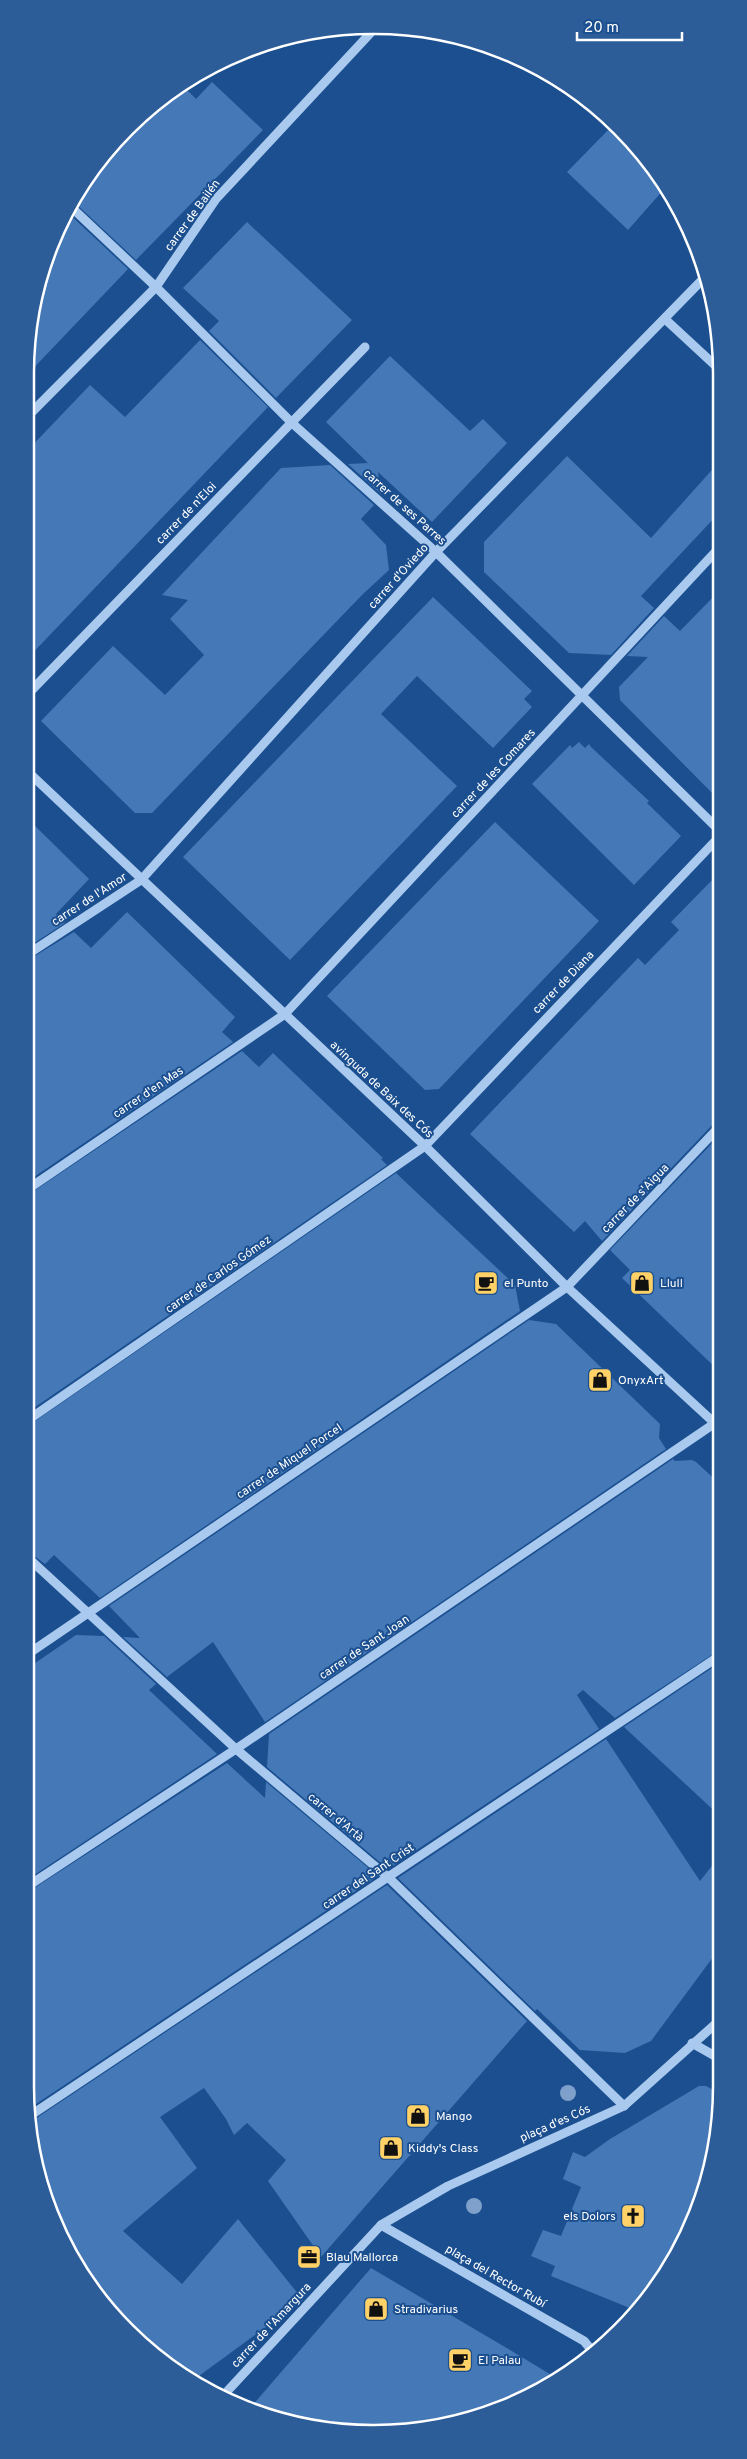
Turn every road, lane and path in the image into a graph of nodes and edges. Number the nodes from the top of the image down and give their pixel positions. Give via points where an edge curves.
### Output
1 (368, 34) edge
2 (75, 211) edge
3 (701, 282) edge
4 (156, 287) junction
5 (665, 319) junction
6 (365, 347) dead end
7 (713, 363) edge
8 (34, 410) edge
9 (292, 423) junction
10 (436, 552) junction
11 (713, 554) edge
12 (34, 687) edge
13 (582, 696) junction
14 (34, 778) edge
15 (713, 824) edge
16 (713, 843) edge
17 (141, 880) junction
18 (34, 950) edge
19 (285, 1014) junction
20 (713, 1133) edge
21 (424, 1146) junction
22 (34, 1185) edge
23 (567, 1287) junction
24 (34, 1416) edge
25 (713, 1419) edge
26 (713, 1428) edge
27 (34, 1563) edge
28 (89, 1613) junction
29 (34, 1650) edge
30 (713, 1660) edge
31 (236, 1749) junction
32 (389, 1878) junction
33 (34, 1882) edge
34 (713, 2026) edge
35 (692, 2044) junction
36 (713, 2055) edge
37 (624, 2106) junction
38 (35, 2113) edge
39 (381, 2225) junction
40 (590, 2347) edge
41 (227, 2392) edge

1 - 4 street, carrer de Bailén via 216,199
2 - 4 street, carrer de ses Parres
3 - 5 street, carrer d'Oviedo
4 - 8 street, carrer de Bailén
4 - 9 street, carrer de ses Parres
5 - 7 street
5 - 10 street, carrer d'Oviedo
6 - 9 street, carrer de n'Eloi
9 - 10 street, carrer de ses Parres
9 - 12 street, carrer de n'Eloi
10 - 13 street, carrer de ses Parres
10 - 17 street, carrer d'Oviedo
11 - 13 street, carrer de les Comares
13 - 15 street, carrer de ses Parres
13 - 19 street, carrer de les Comares
14 - 17 street, avinguda de Baix des Cós
16 - 21 street, carrer de Diana
17 - 18 street, carrer de l'Amor
17 - 19 street, avinguda de Baix des Cós
19 - 21 street, avinguda de Baix des Cós
19 - 22 street, carrer d'en Mas
20 - 23 street, carrer de s'Aigua
21 - 23 street, avinguda de Baix des Cós
21 - 24 street, carrer de Carlos Gómez
23 - 25 street, avinguda de Baix des Cós
23 - 28 street, carrer de Miquel Porcel
26 - 31 street, carrer de Sant Joan
27 - 28 street, carrer d'Artà
28 - 29 street, carrer de Miquel Porcel
28 - 31 street, carrer d'Artà
30 - 32 street, carrer del Sant Crist
31 - 32 street, carrer d'Artà
31 - 33 street, carrer de Sant Joan
32 - 37 street, carrer d'Artà
32 - 38 street, carrer del Sant Crist
34 - 35 street, plaça d'es Cós
35 - 36 street
35 - 37 street, plaça d'es Cós
37 - 39 street, plaça d'es Cós via 448,2186
39 - 40 street, plaça del Rector Rubí via 584,2340
39 - 41 street, carrer de l'Amargura

